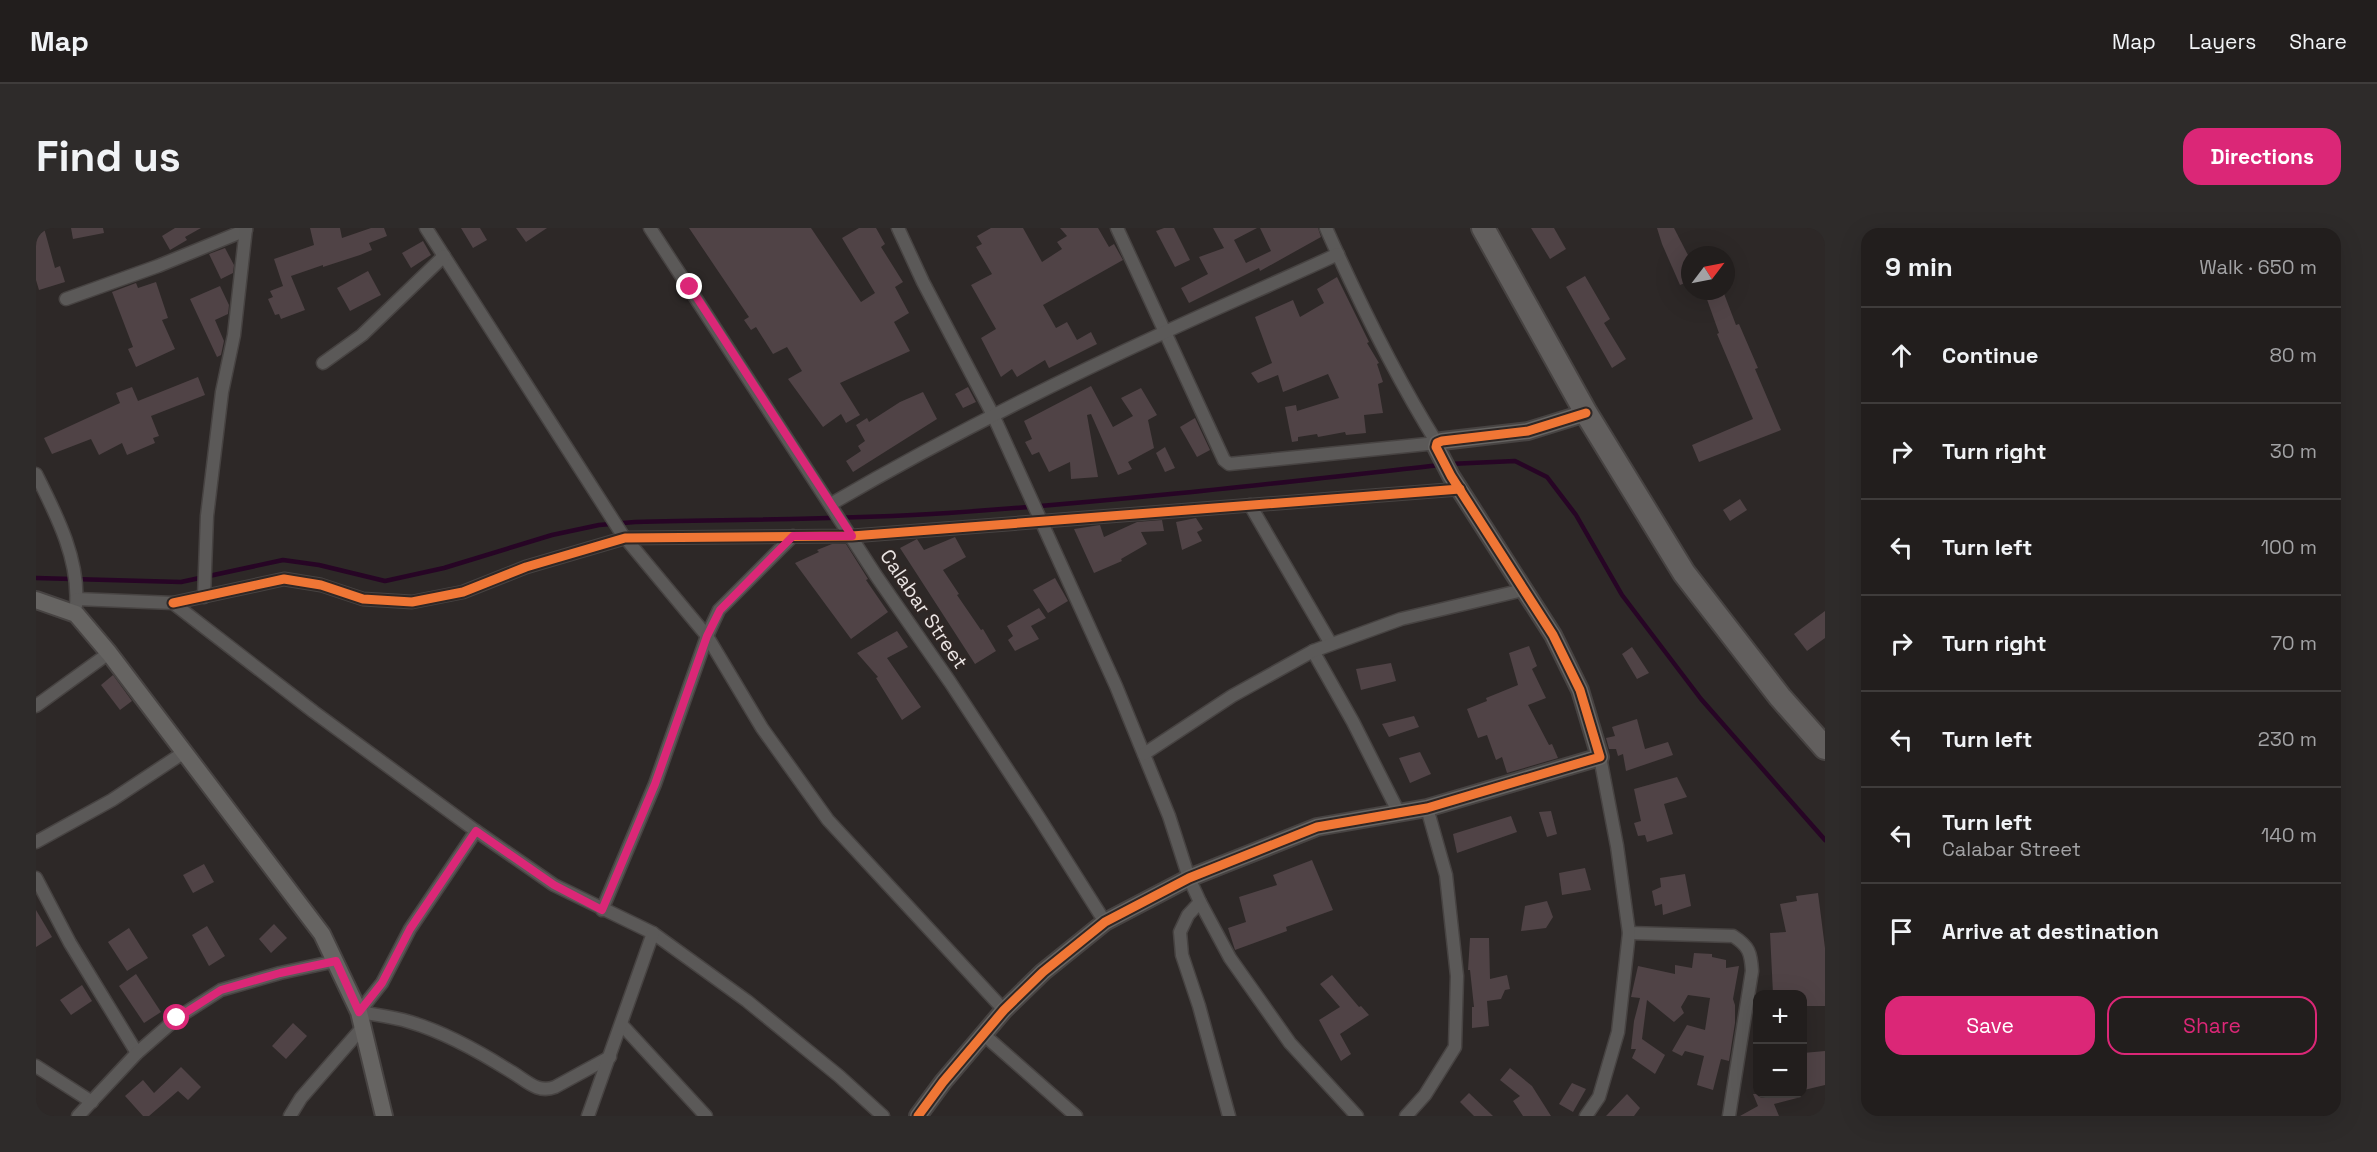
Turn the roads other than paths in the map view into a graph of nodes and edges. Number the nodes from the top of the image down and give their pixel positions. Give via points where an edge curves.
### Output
1 (426, 228) edge
2 (650, 228) edge
3 (898, 228) edge
4 (1117, 228) edge
5 (1326, 228) edge
6 (1483, 228) edge
7 (246, 229) edge
8 (1338, 254) junction
9 (444, 256) junction
10 (66, 299) dead end
11 (1165, 332) junction
12 (323, 363) dead end
13 (1586, 413) junction
14 (993, 415) junction
15 (1437, 443) junction
16 (36, 474) edge
17 (1452, 476) junction
18 (831, 504) junction
19 (1250, 505) junction
20 (1040, 518) junction
21 (850, 532) junction
22 (623, 536) junction
23 (793, 536) junction
24 (1523, 590) junction
25 (204, 593) junction
26 (36, 600) edge
27 (173, 603) junction
28 (76, 607) junction
29 (707, 636) junction
30 (1331, 645) junction
31 (1313, 651) junction
32 (109, 653) junction
33 (36, 706) edge
34 (1825, 748) edge
35 (183, 753) junction
36 (1144, 754) junction
37 (1600, 757) junction
38 (1427, 808) junction
39 (1399, 813) junction
40 (476, 831) junction
41 (36, 842) edge
42 (36, 878) edge
43 (1189, 878) junction
44 (1200, 902) junction
45 (602, 910) junction
46 (1105, 922) junction
47 (653, 933) junction
48 (1629, 933) junction
49 (336, 961) junction
50 (1004, 1010) junction
51 (361, 1020) junction
52 (622, 1024) junction
53 (983, 1034) junction
54 (137, 1053) junction
55 (610, 1057) junction
56 (36, 1066) edge
57 (92, 1102) junction
58 (78, 1116) edge
59 (290, 1116) edge
60 (384, 1116) edge
61 (588, 1116) edge
62 (706, 1116) edge
63 (883, 1116) edge
64 (918, 1116) edge
65 (1076, 1116) edge
66 (1229, 1116) edge
67 (1357, 1116) edge
68 (1406, 1116) edge
69 (1587, 1116) edge
70 (1729, 1116) edge

1 - 9 street
2 - 18 street, Calabar Street
3 - 14 street
4 - 11 street
5 - 8 street
6 - 13 highway
7 - 10 street
7 - 25 street via 234,335 215,444
8 - 11 street
8 - 15 street via 1404,390
9 - 12 street via 362,334
9 - 22 street
11 - 14 street
11 - 15 street via 1229,464
13 - 15 street via 1528,431
13 - 34 highway via 1684,573 1780,697
14 - 18 street
14 - 20 street
15 - 17 street
16 - 28 street via 52,506 75,579
17 - 19 street
17 - 24 street
18 - 21 street, Calabar Street
19 - 20 street
19 - 30 street
20 - 21 street
20 - 36 street
21 - 23 street
21 - 46 street, Calabar Street
22 - 23 street
22 - 25 street via 463,592 412,602 363,599 321,585 284,579
22 - 29 street
23 - 29 street via 720,610
24 - 30 street via 1401,619
24 - 37 street via 1553,635 1580,690
25 - 27 street
26 - 28 street
27 - 28 street
27 - 40 street
28 - 32 street
29 - 45 street via 655,784
29 - 50 street via 762,728 828,820
30 - 31 street
31 - 36 street via 1232,696
31 - 39 street
32 - 33 street
32 - 35 street
35 - 41 street via 112,800
35 - 49 street via 302,907
36 - 43 street
37 - 38 street
37 - 48 street
38 - 39 street
38 - 68 street via 1447,886 1457,976 1455,1047 1425,1095
39 - 43 street via 1317,827
40 - 45 street via 554,885
40 - 51 street via 410,929
42 - 54 street via 70,943
43 - 44 street
43 - 46 street
44 - 66 street via 1188,915 1180,933 1182,955
44 - 67 street via 1230,958 1290,1043
45 - 47 street
46 - 50 street via 1043,972
47 - 52 street
47 - 63 street via 747,1001
48 - 69 street via 1618,1032 1599,1097
48 - 70 street via 1733,936 1745,943 1750,952 1752,971
49 - 51 street
49 - 54 street via 221,990 177,1018
50 - 53 street
51 - 55 street via 409,1021 452,1039 537,1089 555,1087
51 - 59 street
51 - 60 street
52 - 55 street
52 - 62 street
53 - 64 street
53 - 65 street
54 - 57 street
55 - 61 street
56 - 57 street
57 - 58 street

